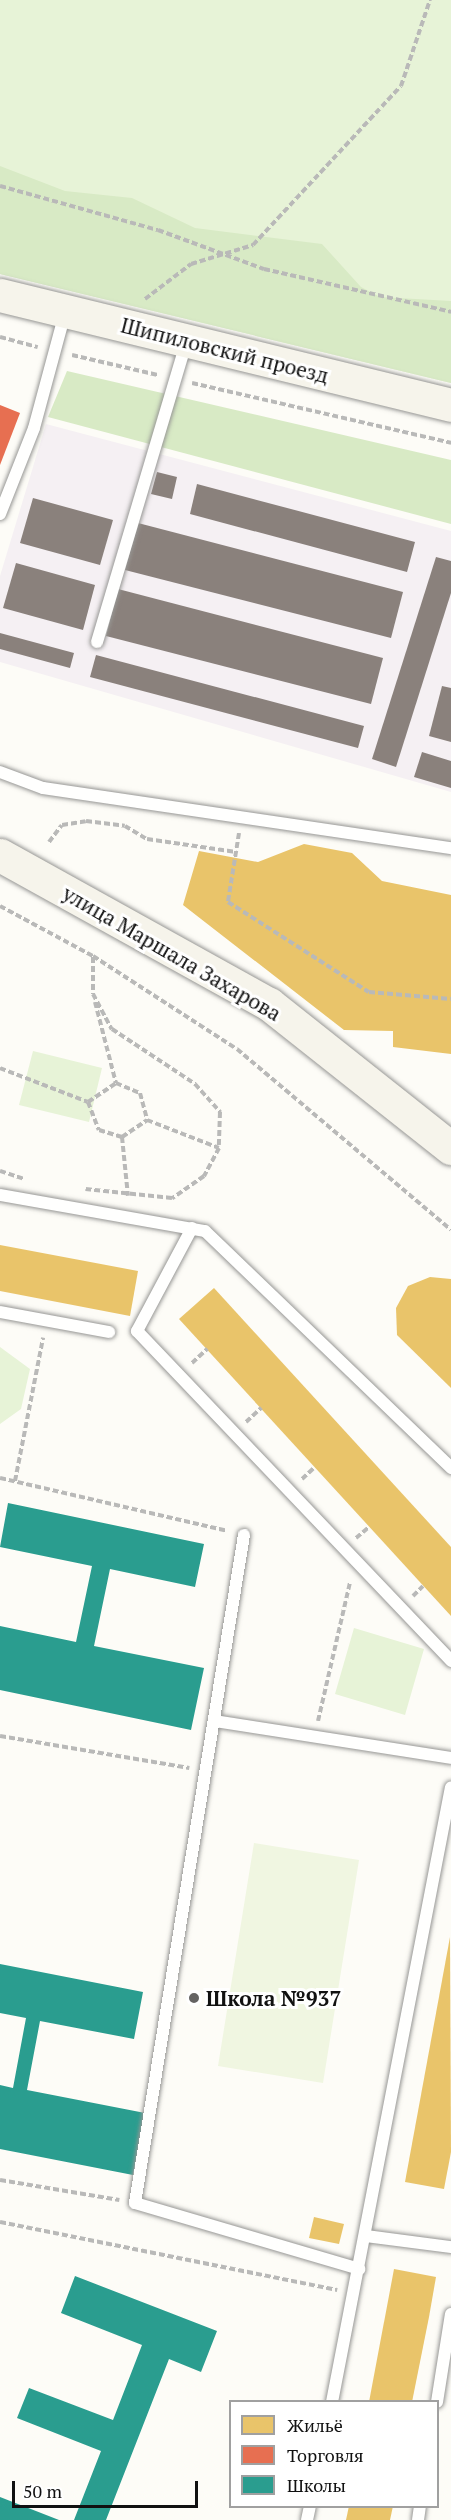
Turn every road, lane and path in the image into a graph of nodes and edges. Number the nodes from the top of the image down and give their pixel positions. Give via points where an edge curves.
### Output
1 (430, 0) edge
2 (0, 186) edge
3 (228, 257) junction
4 (0, 294) edge
5 (146, 299) dead end
6 (66, 310) junction
7 (451, 312) edge
8 (0, 337) edge
9 (187, 340) junction
10 (53, 351) junction
11 (177, 380) junction
12 (451, 405) edge
13 (451, 443) edge
14 (0, 514) edge
15 (97, 642) dead end
16 (0, 772) edge
17 (242, 818) junction
18 (49, 842) dead end
19 (451, 848) edge
20 (236, 852) junction
21 (0, 855) edge
22 (0, 907) edge
23 (93, 956) junction
24 (93, 994) junction
25 (451, 999) edge
26 (0, 1068) edge
27 (116, 1083) junction
28 (88, 1102) junction
29 (147, 1120) junction
30 (122, 1137) junction
31 (219, 1148) junction
32 (451, 1148) edge
33 (0, 1171) edge
34 (30, 1181) dead end
35 (73, 1188) dead end
36 (127, 1194) junction
37 (0, 1195) edge
38 (135, 1218) junction
39 (192, 1228) junction
40 (451, 1230) edge
41 (0, 1312) edge
42 (47, 1321) junction
43 (109, 1332) dead end
44 (451, 1468) edge
45 (0, 1478) edge
46 (15, 1481) junction
47 (244, 1535) joint
48 (355, 1560) junction
49 (451, 1661) edge
50 (215, 1720) junction
51 (0, 1736) edge
52 (314, 1740) junction
53 (451, 1758) edge
54 (206, 1771) junction
55 (451, 1787) edge
56 (0, 2180) edge
57 (135, 2203) junction
58 (0, 2222) edge
59 (366, 2236) junction
60 (451, 2247) edge
61 (359, 2269) junction
62 (354, 2291) junction
63 (451, 2314) edge
64 (332, 2400) edge
65 (437, 2400) edge

1 - 3 path via 400,86 254,244
2 - 3 path via 158,230
3 - 5 path via 191,264
3 - 7 path
4 - 6 street, Шипиловский проезд
6 - 9 street, Шипиловский проезд
6 - 10 lane
8 - 10 path
9 - 11 lane
9 - 12 street, Шипиловский проезд
10 - 11 path
10 - 14 lane via 34,428
11 - 13 path
11 - 15 lane
16 - 17 lane via 43,788
17 - 19 lane
17 - 20 path
18 - 20 path via 62,825 86,821 125,826 147,839
20 - 25 path via 228,902 369,992
21 - 32 street, улица Маршала Захарова via 268,1004
22 - 23 path
23 - 24 path
23 - 40 path via 237,1049
24 - 27 path
24 - 31 path via 112,1029 195,1084 220,1112
26 - 28 path
27 - 28 path
27 - 29 path via 140,1093
28 - 30 path via 99,1130
29 - 30 path
29 - 31 path
30 - 36 path
31 - 36 path via 204,1176 172,1198
33 - 34 path
35 - 36 path
36 - 38 path
37 - 38 lane
38 - 39 lane
39 - 44 lane via 205,1231
39 - 48 lane via 137,1331
41 - 42 lane
42 - 43 lane
42 - 46 path
45 - 46 path
46 - 47 path
47 - 50 lane
48 - 49 lane
48 - 52 path
50 - 52 lane
50 - 54 lane
51 - 54 path
52 - 53 lane
54 - 57 lane
55 - 59 lane
56 - 57 path
57 - 61 lane
58 - 62 path
59 - 60 lane
59 - 61 lane
61 - 62 lane
62 - 64 lane
63 - 65 lane

